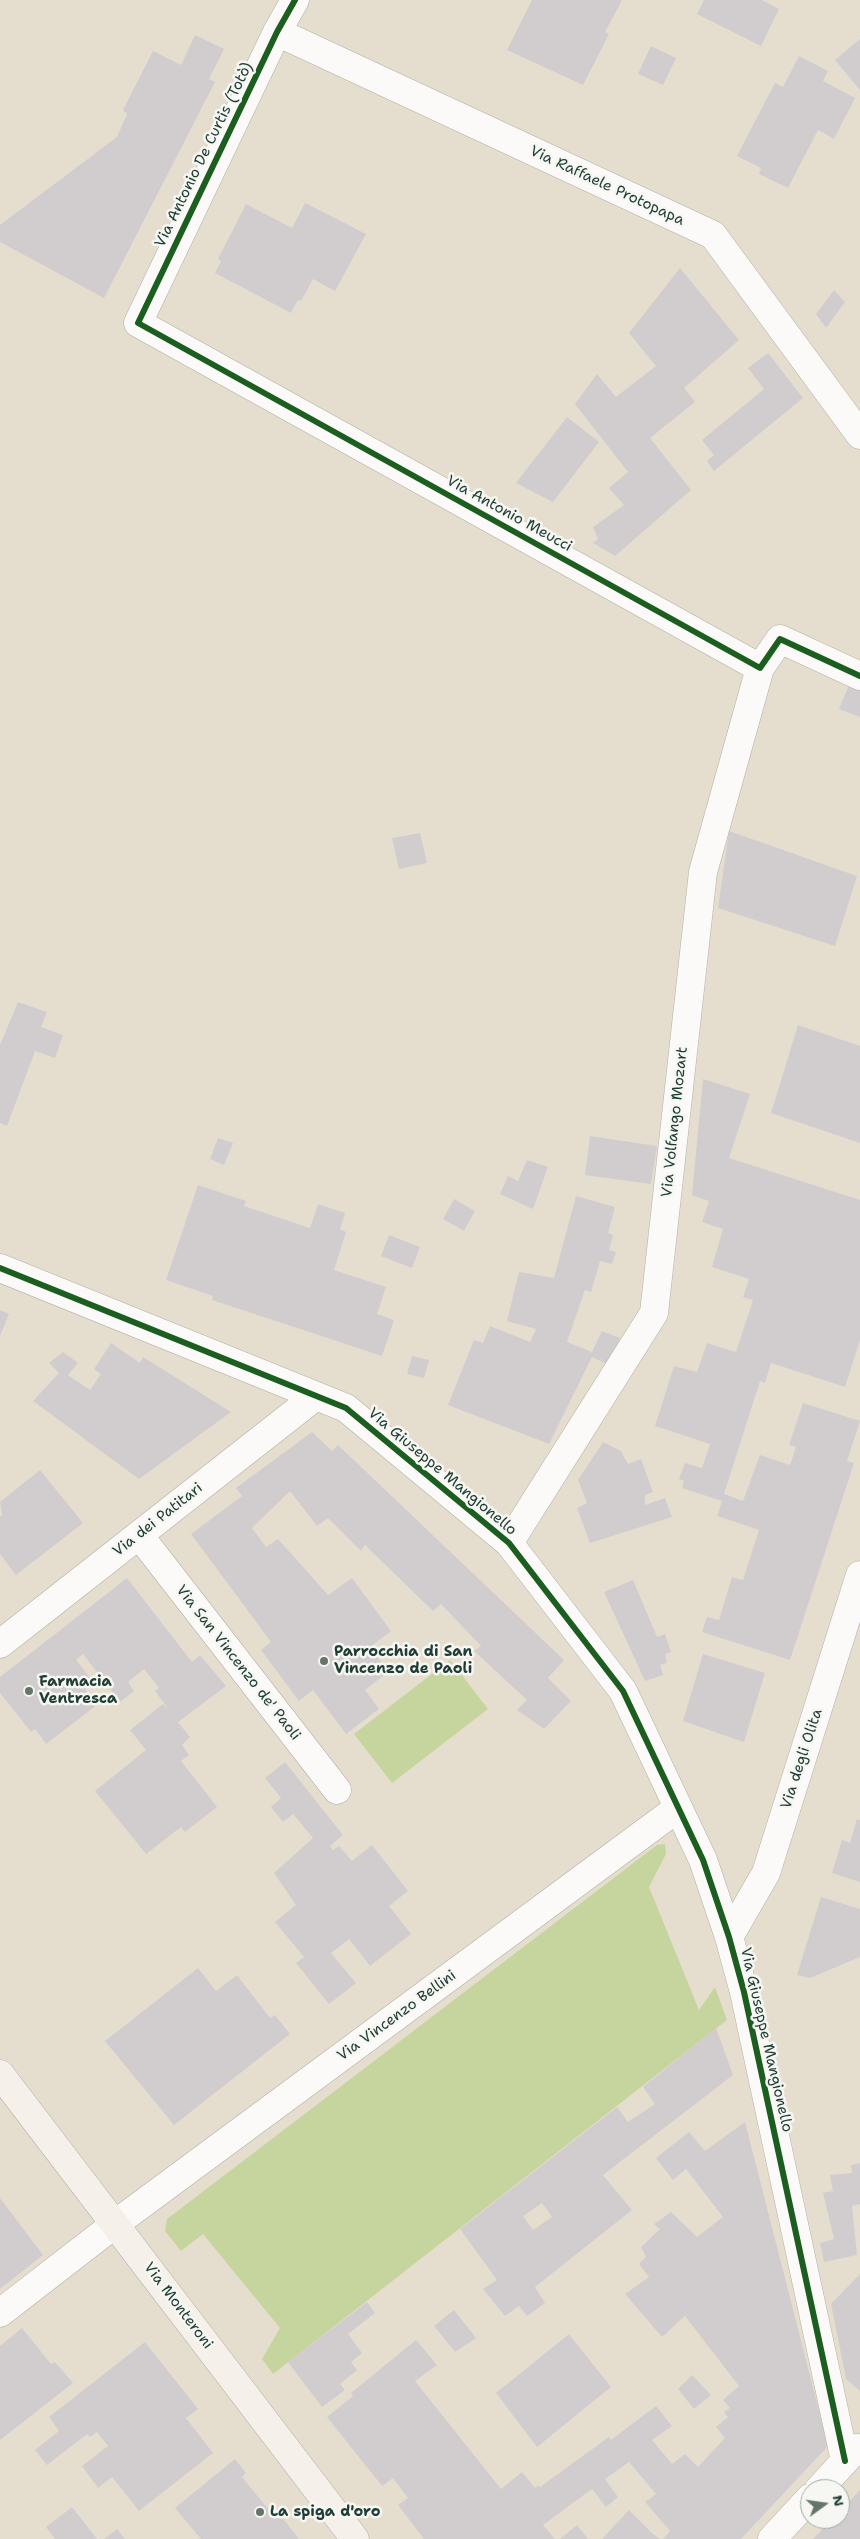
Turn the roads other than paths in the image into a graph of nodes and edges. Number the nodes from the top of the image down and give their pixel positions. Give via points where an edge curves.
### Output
1 (295, 0) edge
2 (277, 32) junction
3 (138, 323) joint
4 (860, 435) edge
5 (760, 668) junction
6 (860, 676) edge
7 (0, 1268) edge
8 (316, 1396) junction
9 (139, 1536) junction
10 (509, 1543) junction
11 (860, 1575) edge
12 (0, 1644) edge
13 (337, 1790) dead end
14 (678, 1808) junction
15 (730, 1937) junction
16 (0, 2074) edge
17 (115, 2224) junction
18 (0, 2314) edge
19 (852, 2453) edge
20 (828, 2479) edge
21 (800, 2509) edge
22 (355, 2539) edge
23 (772, 2539) edge

1 - 2 street, Via Antonio De Curtis (Totò)
2 - 3 street, Via Antonio De Curtis (Totò)
2 - 4 street, Via Raffaele Protopapa via 713,235
3 - 5 street, Via Antonio Meucci
5 - 6 street via 780,640
5 - 10 street, Via Volfango Mozart via 703,872 654,1313
7 - 8 street, Via Giuseppe Mangionello
8 - 9 street, Via dei Patitari
8 - 10 street, Via Giuseppe Mangionello via 346,1408
9 - 12 street, Via dei Patitari
9 - 13 street, Via San Vincenzo de' Paoli
10 - 14 street, Via Giuseppe Mangionello via 622,1691
11 - 15 street, Via degli Olita via 766,1873
14 - 15 street, Via Giuseppe Mangionello via 703,1860
14 - 17 street, Via Vincenzo Bellini
15 - 19 street, Via Giuseppe Mangionello
16 - 17 main road, Via Monteroni
17 - 18 street, Via Vincenzo Bellini
17 - 22 main road, Via Monteroni
19 - 20 street
21 - 23 street

